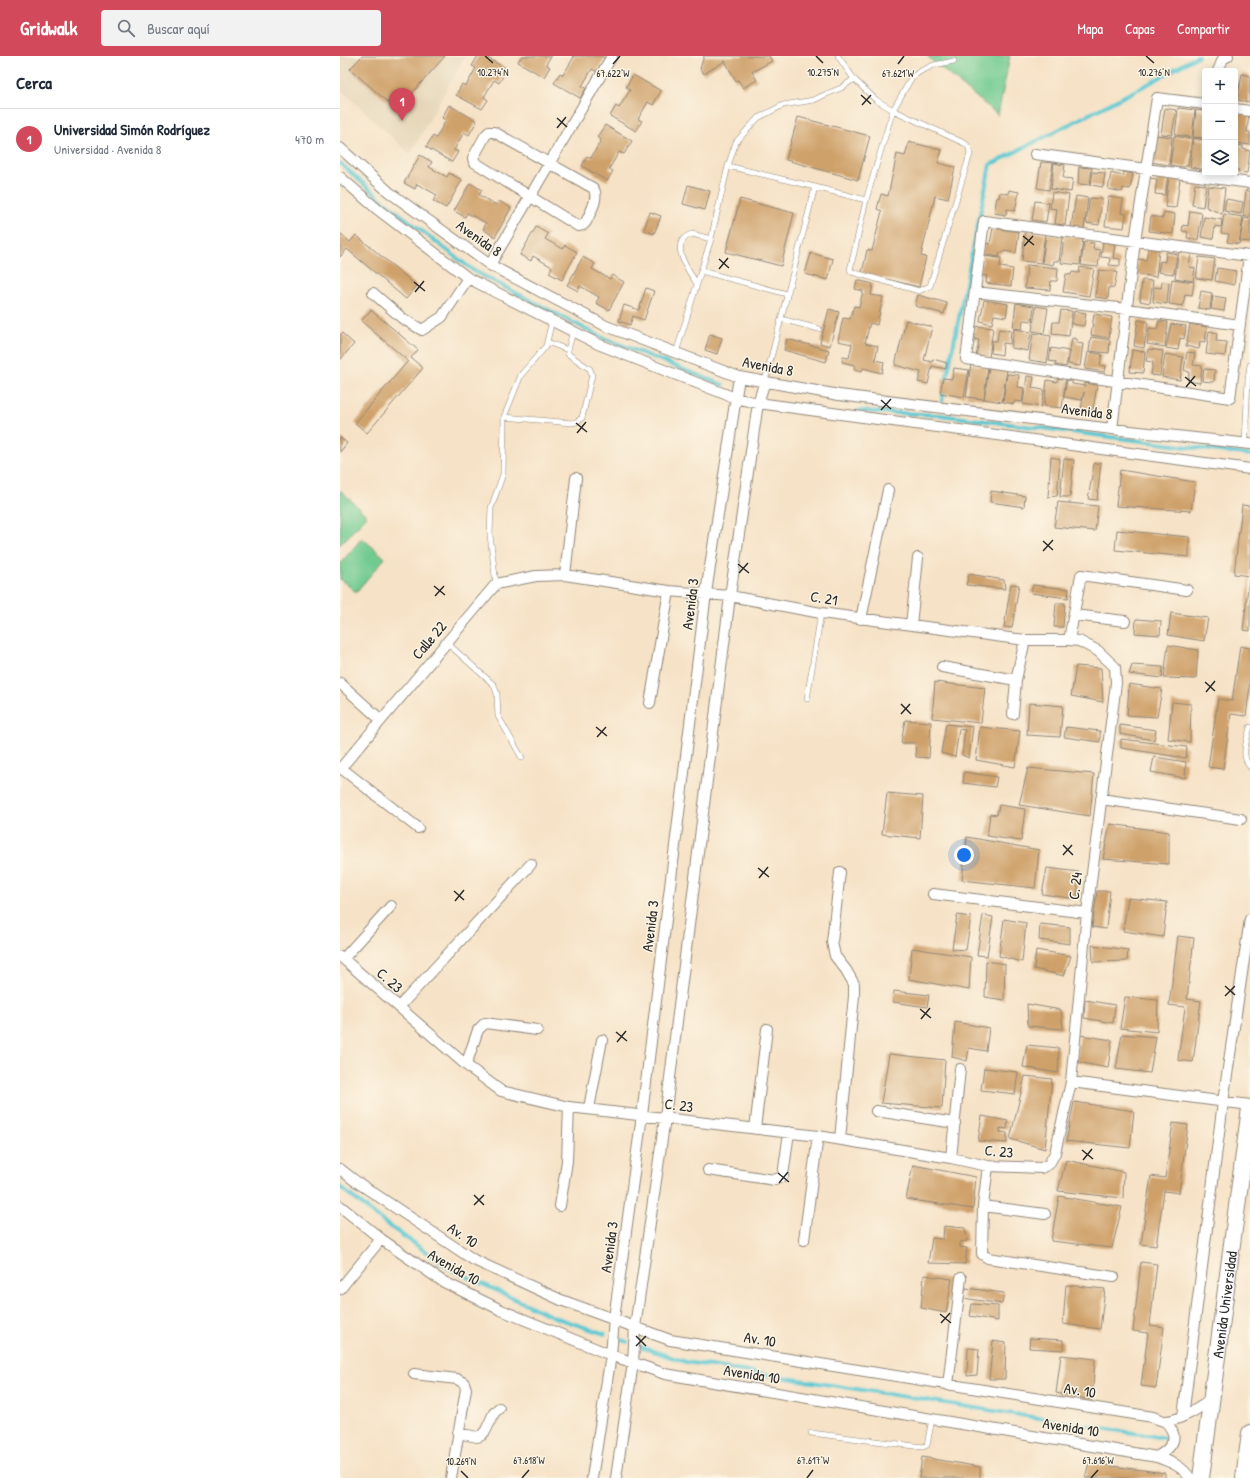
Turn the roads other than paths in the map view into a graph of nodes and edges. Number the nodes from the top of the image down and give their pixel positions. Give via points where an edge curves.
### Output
1 (612, 56) edge
2 (838, 56) edge
3 (1228, 56) edge
4 (954, 61) dead end
5 (1219, 68) edge
6 (854, 79) junction
7 (1202, 104) edge
8 (1238, 109) edge
9 (893, 110) junction
10 (1250, 111) edge
11 (340, 148) edge
12 (1035, 154) dead end
13 (549, 163) junction
14 (728, 166) junction
15 (1146, 169) junction
16 (340, 177) edge
17 (1250, 183) edge
18 (815, 187) junction
19 (530, 197) junction
20 (866, 200) junction
21 (710, 239) junction
22 (1135, 241) junction
23 (490, 265) junction
24 (701, 271) junction
25 (468, 278) junction
26 (697, 284) junction
27 (975, 292) junction
28 (373, 293) dead end
29 (787, 294) junction
30 (1127, 310) junction
31 (781, 319) junction
32 (552, 320) junction
33 (1240, 325) junction
34 (819, 329) dead end
35 (573, 331) junction
36 (547, 342) junction
37 (568, 350) junction
38 (676, 353) junction
39 (1250, 365) edge
40 (739, 377) junction
41 (764, 381) junction
42 (1117, 382) junction
43 (735, 398) junction
44 (758, 403) junction
45 (504, 417) junction
46 (1248, 424) edge
47 (1112, 429) junction
48 (1248, 444) edge
49 (1250, 469) edge
50 (576, 478) dead end
51 (888, 490) dead end
52 (918, 558) dead end
53 (565, 575) junction
54 (496, 584) junction
55 (669, 590) junction
56 (1187, 590) dead end
57 (706, 593) junction
58 (730, 596) junction
59 (820, 613) junction
60 (1074, 615) junction
61 (861, 619) junction
62 (1125, 622) dead end
63 (911, 624) junction
64 (1025, 640) junction
65 (1074, 640) junction
66 (446, 642) junction
67 (942, 667) dead end
68 (1016, 680) junction
69 (340, 683) edge
70 (807, 699) dead end
71 (650, 703) dead end
72 (1013, 714) dead end
73 (381, 720) junction
74 (1250, 727) edge
75 (522, 758) dead end
76 (1250, 767) edge
77 (341, 769) edge
78 (1101, 799) junction
79 (1241, 819) dead end
80 (418, 828) dead end
81 (531, 864) dead end
82 (840, 872) dead end
83 (933, 894) dead end
84 (392, 906) dead end
85 (1087, 913) junction
86 (1250, 919) edge
87 (341, 958) edge
88 (399, 1007) junction
89 (537, 1030) dead end
90 (767, 1030) dead end
91 (602, 1040) dead end
92 (466, 1065) junction
93 (960, 1069) dead end
94 (1071, 1082) junction
95 (1223, 1102) junction
96 (1250, 1105) edge
97 (569, 1107) junction
98 (589, 1108) junction
99 (1250, 1108) edge
100 (876, 1112) dead end
101 (642, 1115) junction
102 (665, 1118) junction
103 (956, 1123) junction
104 (755, 1129) junction
105 (789, 1132) junction
106 (818, 1136) junction
107 (840, 1139) junction
108 (1055, 1153) joint
109 (951, 1158) junction
110 (988, 1166) junction
111 (340, 1168) edge
112 (708, 1170) dead end
113 (340, 1206) edge
114 (560, 1206) dead end
115 (983, 1206) junction
116 (1045, 1214) dead end
117 (382, 1239) junction
118 (804, 1240) dead end
119 (1114, 1277) dead end
120 (961, 1278) dead end
121 (340, 1289) edge
122 (614, 1319) junction
123 (635, 1327) junction
124 (611, 1355) junction
125 (633, 1364) junction
126 (414, 1374) dead end
127 (948, 1385) junction
128 (1211, 1400) junction
129 (499, 1408) dead end
130 (1183, 1416) junction
131 (932, 1419) junction
132 (1165, 1421) junction
133 (458, 1433) junction
134 (811, 1433) dead end
135 (1250, 1433) edge
136 (1157, 1457) junction
137 (451, 1478) edge
138 (592, 1478) edge
139 (616, 1478) edge
140 (1190, 1478) edge
141 (1201, 1478) edge
142 (1244, 1478) edge

1 - 13 street
2 - 6 lane
3 - 5 street via 1223,59
4 - 9 lane via 934,65 912,77
6 - 9 lane via 876,100
6 - 14 lane via 814,100 783,105 758,118 736,142
7 - 15 street via 1157,98
8 - 10 street
9 - 20 lane
9 - 20 lane via 966,144 969,148 970,154 930,286 919,291 850,270
11 - 23 street, Avenida 8 via 389,192
12 - 15 street
13 - 19 street
13 - 19 street via 596,192 586,222 578,226
13 - 19 street via 494,132 489,132 485,136 473,158 478,165
14 - 18 lane
14 - 21 lane
15 - 17 street
15 - 22 street
16 - 25 street via 377,209
18 - 20 lane
18 - 29 lane
19 - 23 street
21 - 24 lane
21 - 26 lane via 692,234 680,245 685,267
22 - 27 street via 984,221
22 - 30 street
22 - 33 street via 1249,256
23 - 38 street, Avenida 8 via 606,326
24 - 26 lane
24 - 29 lane
25 - 28 street via 442,317 422,330 402,318
25 - 32 street
26 - 38 lane
27 - 30 street
27 - 42 street via 966,359
29 - 31 lane
30 - 33 street
30 - 42 street
31 - 34 lane
31 - 41 lane
32 - 35 street
32 - 36 lane
33 - 42 street via 1230,398
35 - 37 lane
35 - 43 street via 598,344
36 - 37 lane
36 - 45 lane via 521,375
37 - 45 lane via 568,354 590,369 592,375 582,418 572,423
38 - 40 street, Avenida 8
39 - 46 lane
40 - 41 street, Avenida 8
40 - 43 street, Avenida 3
41 - 44 street
41 - 47 street, Avenida 8 via 839,395
42 - 47 street
43 - 44 street
43 - 57 street, Avenida 3
44 - 49 street
44 - 58 street
45 - 54 lane via 503,474 490,508 490,535
46 - 48 lane
47 - 48 street, Avenida 8
50 - 53 street
51 - 61 street
52 - 63 street
53 - 54 street via 536,576
53 - 55 street, C. 21
54 - 66 street, Calle 22
55 - 57 street, C. 21
55 - 71 street
56 - 60 street via 1081,575
57 - 58 street, C. 21
57 - 101 street, Avenida 3
58 - 59 street, C. 21
58 - 102 street
59 - 61 street, C. 21
59 - 70 lane
60 - 62 street
60 - 65 street
61 - 63 street, C. 21
63 - 64 street, C. 21
64 - 65 street, C. 21
64 - 68 street
65 - 78 street, C. 24 via 1098,651 1115,667 1116,683
66 - 73 street, Calle 22
66 - 75 lane via 494,685 498,716
67 - 68 street
68 - 72 street
69 - 73 street
73 - 77 street, Calle 22
74 - 76 lane via 1244,752 1246,763
77 - 80 street
78 - 79 street
78 - 85 street, C. 24
81 - 88 street
82 - 107 street via 832,942 835,956 854,984 854,996
83 - 85 street
84 - 87 street
85 - 94 street, C. 24
86 - 95 street
87 - 88 street, C. 23
88 - 92 street, C. 23
89 - 92 street via 485,1023 478,1030
90 - 104 street
91 - 98 street
92 - 97 street, C. 23 via 501,1091
93 - 103 street
94 - 95 street
94 - 108 street, C. 24
95 - 96 street
95 - 130 street
97 - 98 street, C. 23
97 - 114 street via 567,1161
98 - 101 street, C. 23
99 - 128 main road, Avenida Universidad
100 - 103 street
101 - 102 street, C. 23
101 - 122 street, Avenida 3
102 - 104 street, C. 23
102 - 123 street
103 - 109 street
104 - 105 street, C. 23
105 - 106 street, C. 23
105 - 112 street via 783,1176 775,1180
106 - 107 street, C. 23
106 - 118 street
107 - 109 street, C. 23
108 - 110 street, C. 23 via 1049,1164 1041,1168
109 - 110 street, C. 23
110 - 115 street
111 - 122 street, Av. 10 via 474,1260 560,1300
113 - 117 street, Avenida 10
115 - 116 street
115 - 119 street via 981,1246 982,1254 988,1258
117 - 121 street
117 - 124 street, Avenida 10 via 442,1281 501,1310
120 - 127 street
122 - 123 street, Av. 10
122 - 124 street, Avenida 3
123 - 125 street
123 - 127 street, Av. 10 via 670,1340
124 - 125 street, Avenida 10
124 - 138 street, Avenida 3
125 - 131 street, Avenida 10 via 665,1374
125 - 139 street
126 - 133 street via 457,1379 464,1383 466,1389
127 - 132 street, Av. 10
128 - 130 street, Av. 10
128 - 141 main road, Avenida Universidad
129 - 133 street via 482,1435 477,1437
130 - 132 street, Av. 10
131 - 134 lane via 927,1445 923,1447
131 - 136 street, Avenida 10
132 - 136 street via 1174,1434 1174,1442 1167,1451
133 - 137 street
135 - 142 main road
136 - 140 street, Avenida 10 via 1174,1463

